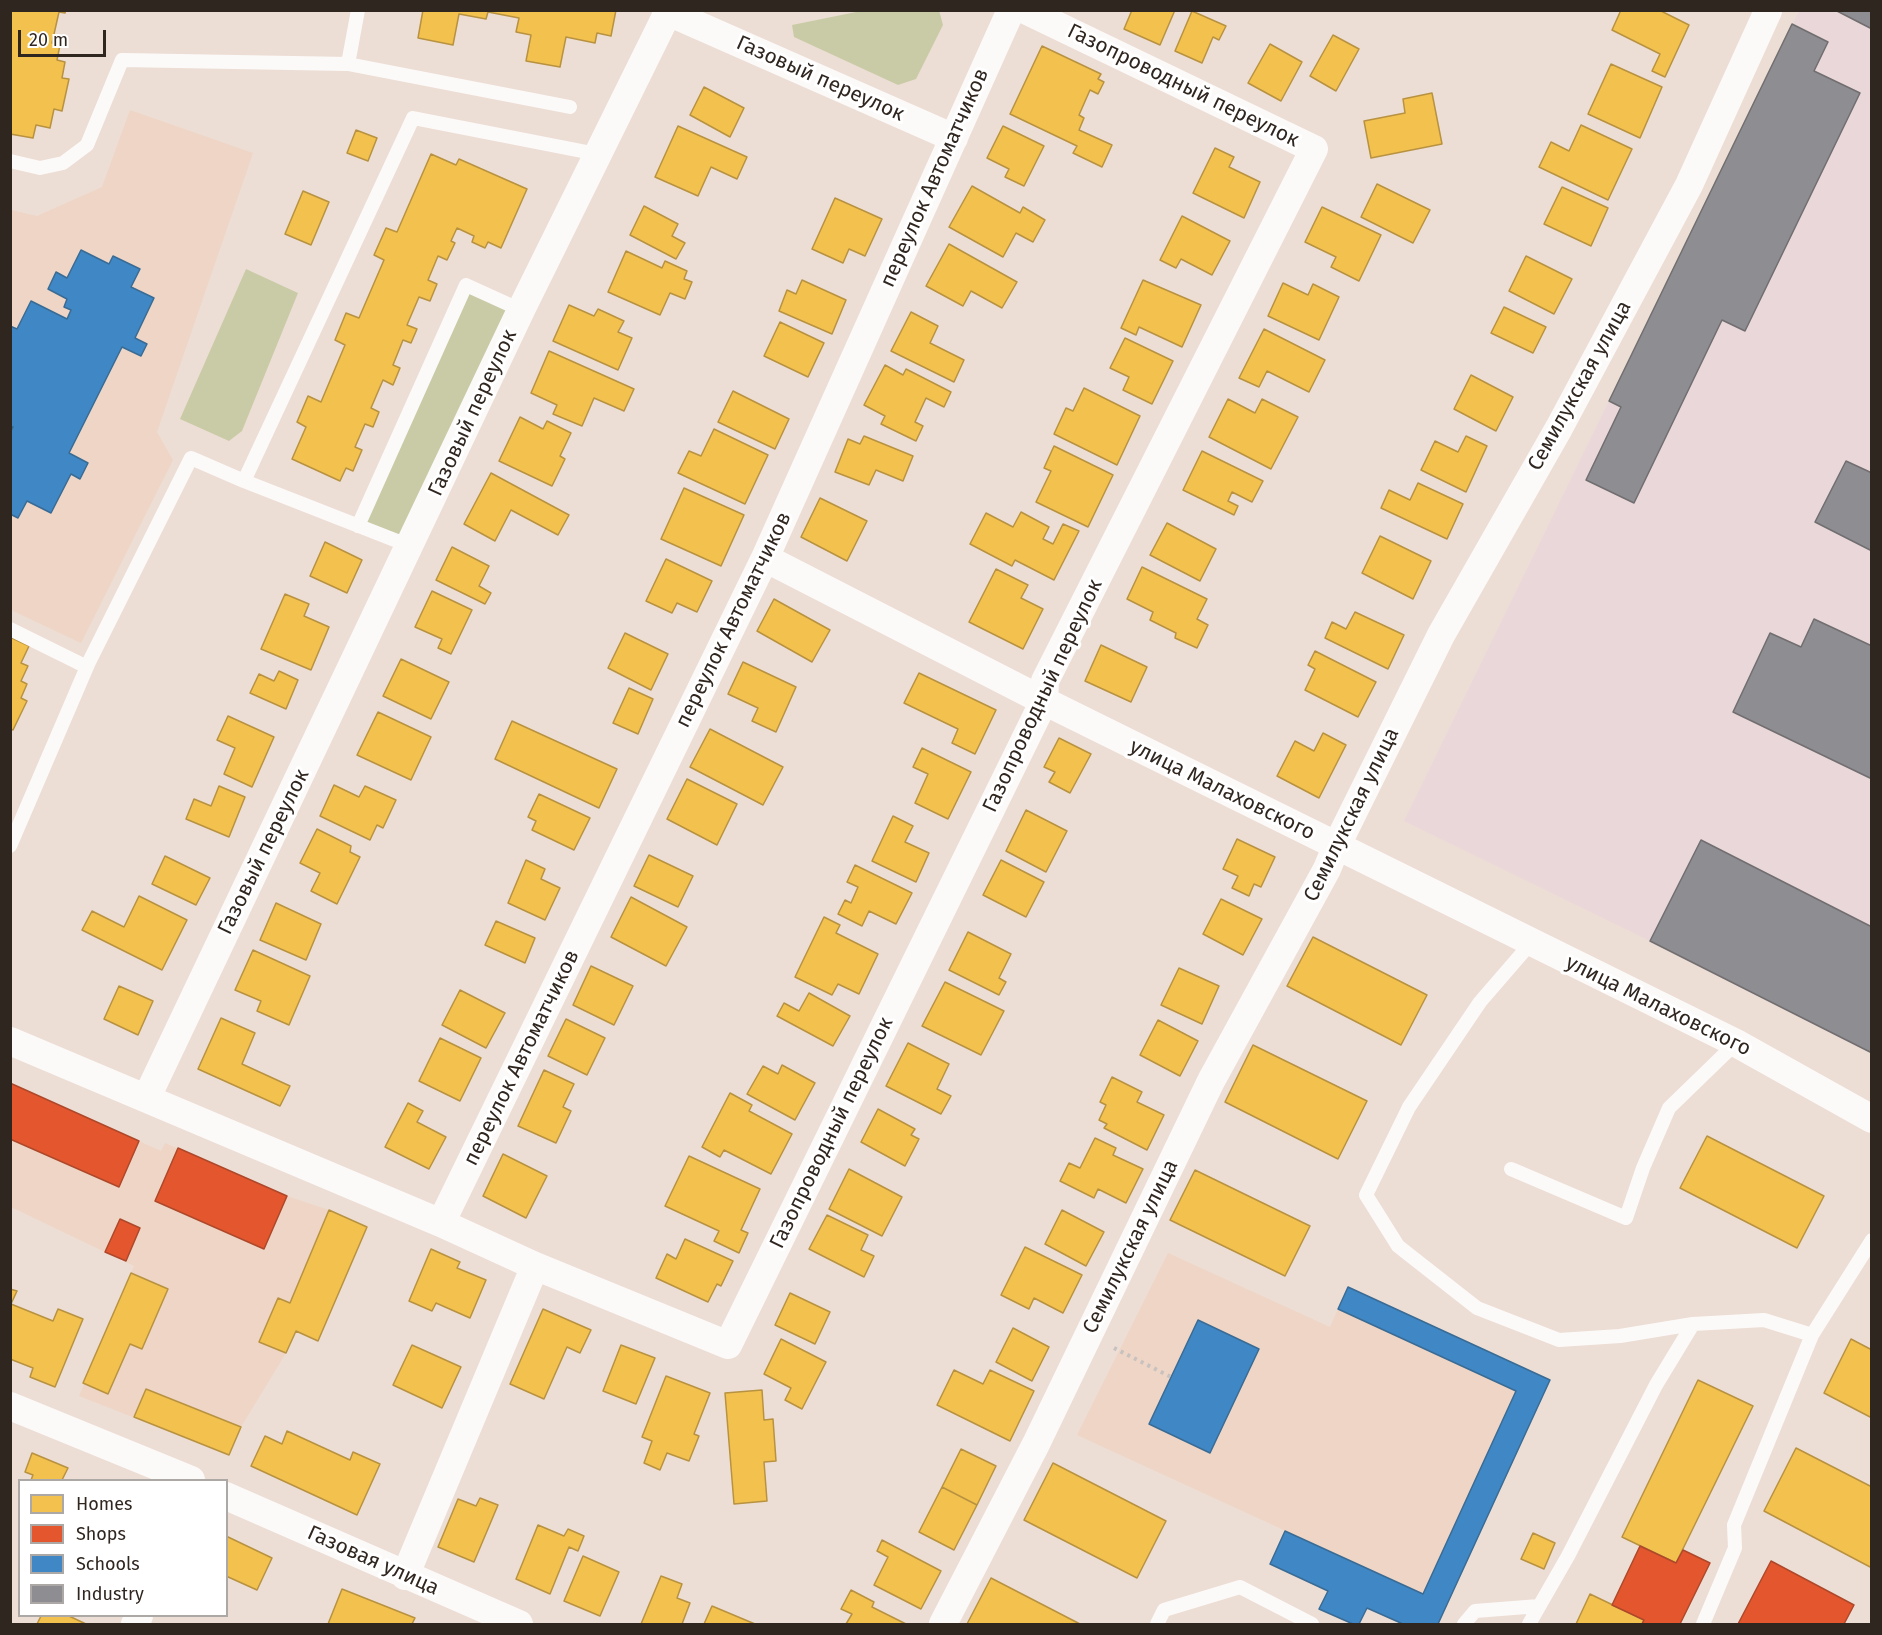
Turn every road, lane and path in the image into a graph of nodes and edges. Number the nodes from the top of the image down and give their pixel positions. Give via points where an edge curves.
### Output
1 (358, 10) edge
2 (1011, 10) edge
3 (1025, 10) edge
4 (668, 11) edge
5 (1767, 11) edge
6 (348, 64) junction
7 (570, 107) dead end
8 (954, 138) junction
9 (597, 154) junction
10 (10, 161) edge
11 (521, 310) junction
12 (244, 481) junction
13 (358, 526) junction
14 (410, 546) junction
15 (765, 558) junction
16 (10, 629) edge
17 (87, 667) junction
18 (1044, 701) junction
19 (10, 846) edge
20 (1336, 847) junction
21 (1531, 943) junction
22 (10, 1041) edge
23 (1736, 1043) junction
24 (147, 1097) junction
25 (1872, 1119) edge
26 (1511, 1169) dead end
27 (441, 1223) junction
28 (1872, 1240) edge
29 (535, 1266) junction
30 (1692, 1324) junction
31 (1089, 1335) junction
32 (1812, 1335) junction
33 (1172, 1377) dead end
34 (10, 1406) edge
35 (189, 1479) edge
36 (228, 1497) edge
37 (405, 1575) junction
38 (1539, 1606) junction
39 (519, 1624) edge
40 (943, 1624) edge
41 (1157, 1624) edge
42 (1312, 1624) edge
43 (1464, 1624) edge
44 (1529, 1624) edge
45 (1703, 1624) edge

1 - 6 lane
2 - 8 street, переулок Автоматчиков
3 - 18 street, Газопроводный переулок via 1314,149 1046,681
4 - 8 street, Газовый переулок
4 - 9 street, Газовый переулок
5 - 20 street, Семилукская улица via 1689,185 1442,635
6 - 7 lane
6 - 10 lane via 122,60 87,146 63,163 40,168
8 - 15 street, переулок Автоматчиков
9 - 11 street, Газовый переулок
9 - 12 lane via 413,118
11 - 13 lane via 466,285
11 - 14 street, Газовый переулок
12 - 13 lane
12 - 17 lane via 191,458
13 - 14 lane
14 - 24 street, Газовый переулок
15 - 18 street, улица Малаховского
15 - 27 street, переулок Автоматчиков
16 - 17 lane
17 - 19 lane
18 - 20 street, улица Малаховского
18 - 29 street, Газопроводный переулок via 728,1345
20 - 21 street, улица Малаховского
20 - 31 street, Семилукская улица via 1210,1081
21 - 23 street, улица Малаховского
21 - 30 lane via 1480,1002 1409,1107 1366,1195 1398,1246 1487,1312 1559,1340 1620,1336
22 - 24 street
23 - 25 street, улица Малаховского
23 - 26 lane via 1669,1108 1642,1168 1626,1218
24 - 27 street
27 - 29 street
28 - 32 lane
29 - 37 street
30 - 32 lane via 1764,1320
30 - 38 lane
31 - 33 path
31 - 40 street, Семилукская улица
32 - 45 lane via 1734,1525 1735,1548
34 - 35 street
36 - 37 street, Газовая улица
37 - 39 street, Газовая улица
38 - 43 lane via 1475,1611
38 - 44 lane
41 - 42 lane via 1164,1610 1240,1587

